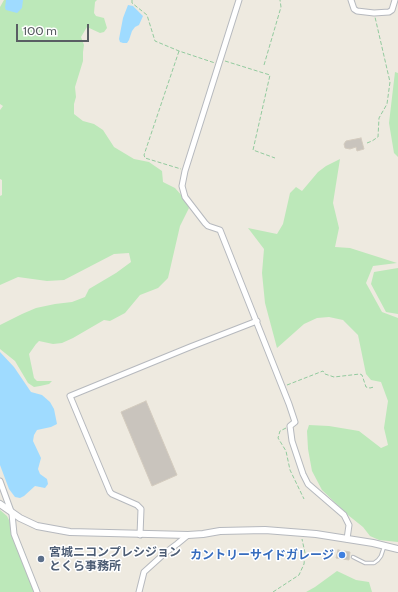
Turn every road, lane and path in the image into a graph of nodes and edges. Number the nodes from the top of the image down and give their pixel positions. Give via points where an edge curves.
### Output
1 (132, 0) edge
2 (239, 0) edge
3 (280, 0) edge
4 (351, 0) edge
5 (395, 0) edge
6 (374, 13) junction
7 (179, 51) junction
8 (220, 62) junction
9 (264, 65) dead end
10 (367, 142) dead end
11 (275, 158) dead end
12 (185, 171) junction
13 (257, 321) junction
14 (282, 386) junction
15 (374, 387) dead end
16 (290, 426) junction
17 (0, 481) edge
18 (304, 499) dead end
19 (0, 504) edge
20 (12, 514) junction
21 (300, 533) junction
22 (140, 534) junction
23 (188, 535) junction
24 (347, 539) junction
25 (384, 546) junction
26 (398, 549) edge
27 (353, 557) dead end
28 (37, 592) edge
29 (139, 592) edge
30 (273, 592) edge

1 - 7 path via 132,3 147,15 155,41
2 - 8 street
3 - 9 path via 281,7
4 - 6 street via 357,11
5 - 6 street via 389,12
6 - 10 path via 390,82 387,104 379,118 378,137
7 - 8 path
7 - 12 path via 144,155 145,158
8 - 11 path via 270,75 252,150
8 - 12 street
12 - 13 street via 182,186 185,197 208,226 220,230
13 - 14 street
13 - 22 street via 70,396 110,492 141,508
14 - 15 path via 323,371 334,377 360,374 366,387
14 - 16 street via 295,422
16 - 18 path via 280,431 278,438 286,450 290,470
16 - 24 street via 292,441 308,484 344,515 349,525
17 - 20 street
19 - 20 street
20 - 22 street via 37,526 54,530
20 - 28 street via 14,534
21 - 23 street via 265,530
21 - 24 street
21 - 30 path via 305,552 304,564 299,575
22 - 23 street
23 - 29 street via 144,572
24 - 25 street
25 - 26 street
25 - 27 lane via 382,556 374,563 365,563

